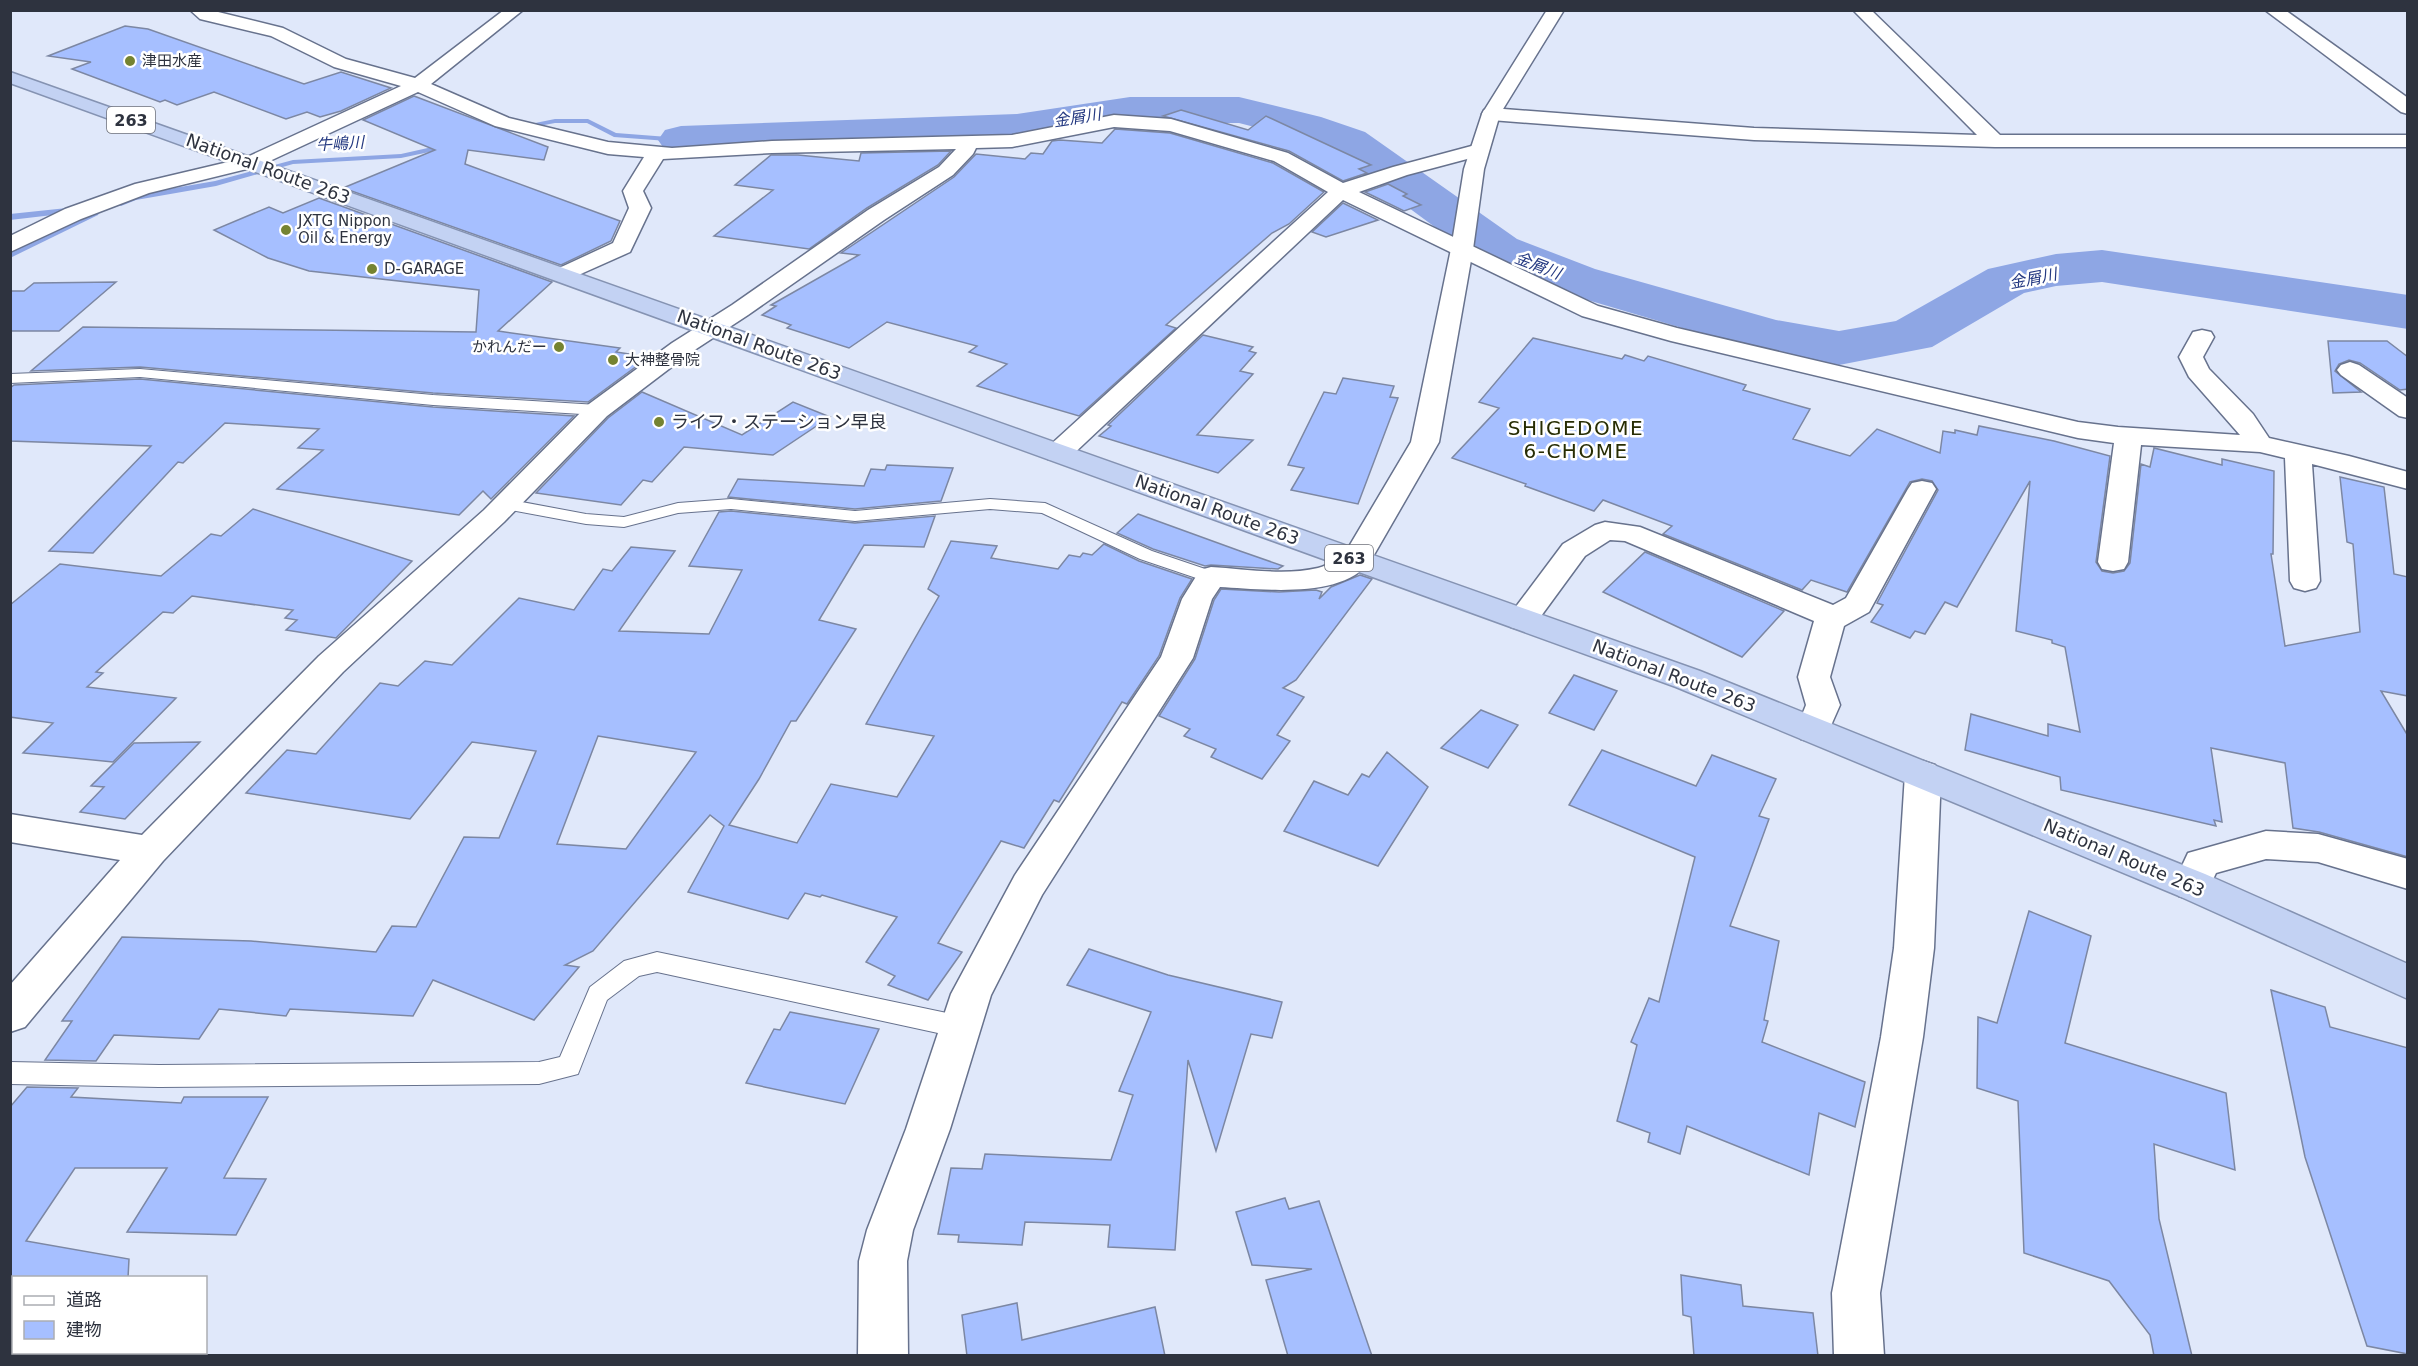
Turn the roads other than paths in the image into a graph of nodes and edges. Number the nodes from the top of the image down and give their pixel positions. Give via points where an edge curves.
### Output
1 (198, 10) edge
2 (515, 10) edge
3 (1556, 10) edge
4 (1861, 10) edge
5 (2273, 10) edge
6 (10, 77) edge
7 (2377, 82) junction
8 (2408, 83) edge
9 (418, 86) junction
10 (2408, 108) edge
11 (1491, 114) junction
12 (1995, 141) junction
13 (2408, 141) edge
14 (966, 142) junction
15 (1479, 150) junction
16 (657, 152) junction
17 (264, 167) junction
18 (1341, 191) junction
19 (10, 245) edge
20 (1462, 249) junction
21 (565, 274) junction
22 (712, 328) junction
23 (2202, 337) dead end
24 (2350, 370) dead end
25 (10, 380) edge
26 (598, 410) junction
27 (2408, 410) edge
28 (2128, 436) junction
29 (2260, 444) junction
30 (1058, 453) junction
31 (2298, 453) junction
32 (2408, 481) edge
33 (1922, 489) dead end
34 (506, 504) junction
35 (1356, 560) junction
36 (2113, 562) dead end
37 (1211, 577) junction
38 (2305, 581) dead end
39 (1835, 618) junction
40 (1522, 620) junction
41 (1813, 730) junction
42 (1923, 774) junction
43 (10, 828) edge
44 (150, 851) junction
45 (2408, 874) edge
46 (2192, 885) junction
47 (2408, 982) edge
48 (10, 1015) edge
49 (961, 1027) junction
50 (10, 1072) edge
51 (883, 1356) edge
52 (1859, 1356) edge

1 - 9 street via 277,32 340,63
2 - 9 street
3 - 11 street
4 - 12 street
5 - 7 street
6 - 17 highway, National Route 263 / 263
7 - 8 street
7 - 10 street
9 - 16 street via 526,130 608,148
9 - 17 street
11 - 12 street via 1754,134
11 - 15 street
12 - 13 street
14 - 16 street
14 - 18 street via 1012,141 1114,121 1171,125 1281,157
14 - 22 street via 966,150 946,171
15 - 18 street
15 - 20 street
16 - 21 street via 633,191 640,208 622,247
17 - 19 street via 142,188 73,214
17 - 21 highway, National Route 263 / 263
18 - 20 street
18 - 30 street
20 - 28 street via 1590,311 1671,334 2078,430
20 - 35 street via 1425,442
21 - 22 highway, National Route 263 / 263
22 - 26 street
22 - 30 highway, National Route 263 / 263
23 - 29 street via 2191,357 2198,372 2244,420
24 - 27 street
25 - 26 lane via 140,373 421,399
26 - 34 street
28 - 29 street
28 - 36 street
29 - 31 street
30 - 35 highway, National Route 263 / 263
31 - 32 street
31 - 38 street
33 - 39 street via 1858,605
34 - 37 lane via 624,522 678,508 731,504 855,516 990,504 1045,508 1146,555
34 - 44 street via 331,664
35 - 37 street via 1328,576 1293,581
35 - 40 highway, National Route 263 / 263
37 - 49 street via 1197,599 1177,658 1029,886 971,994
39 - 40 street via 1629,532 1605,531 1574,550
39 - 41 street via 1830,620 1814,677 1823,705
40 - 41 highway, National Route 263 / 263 via 1688,679
41 - 42 highway, National Route 263 / 263
42 - 46 highway, National Route 263 / 263
42 - 52 street via 1914,948 1856,1293
43 - 44 street
44 - 48 street
45 - 46 street via 2318,848 2266,845 2201,863
46 - 47 highway, National Route 263 / 263
49 - 50 lane via 657,962 632,968 598,994 569,1066 539,1073 159,1076
49 - 51 street via 890,1230 883,1262

